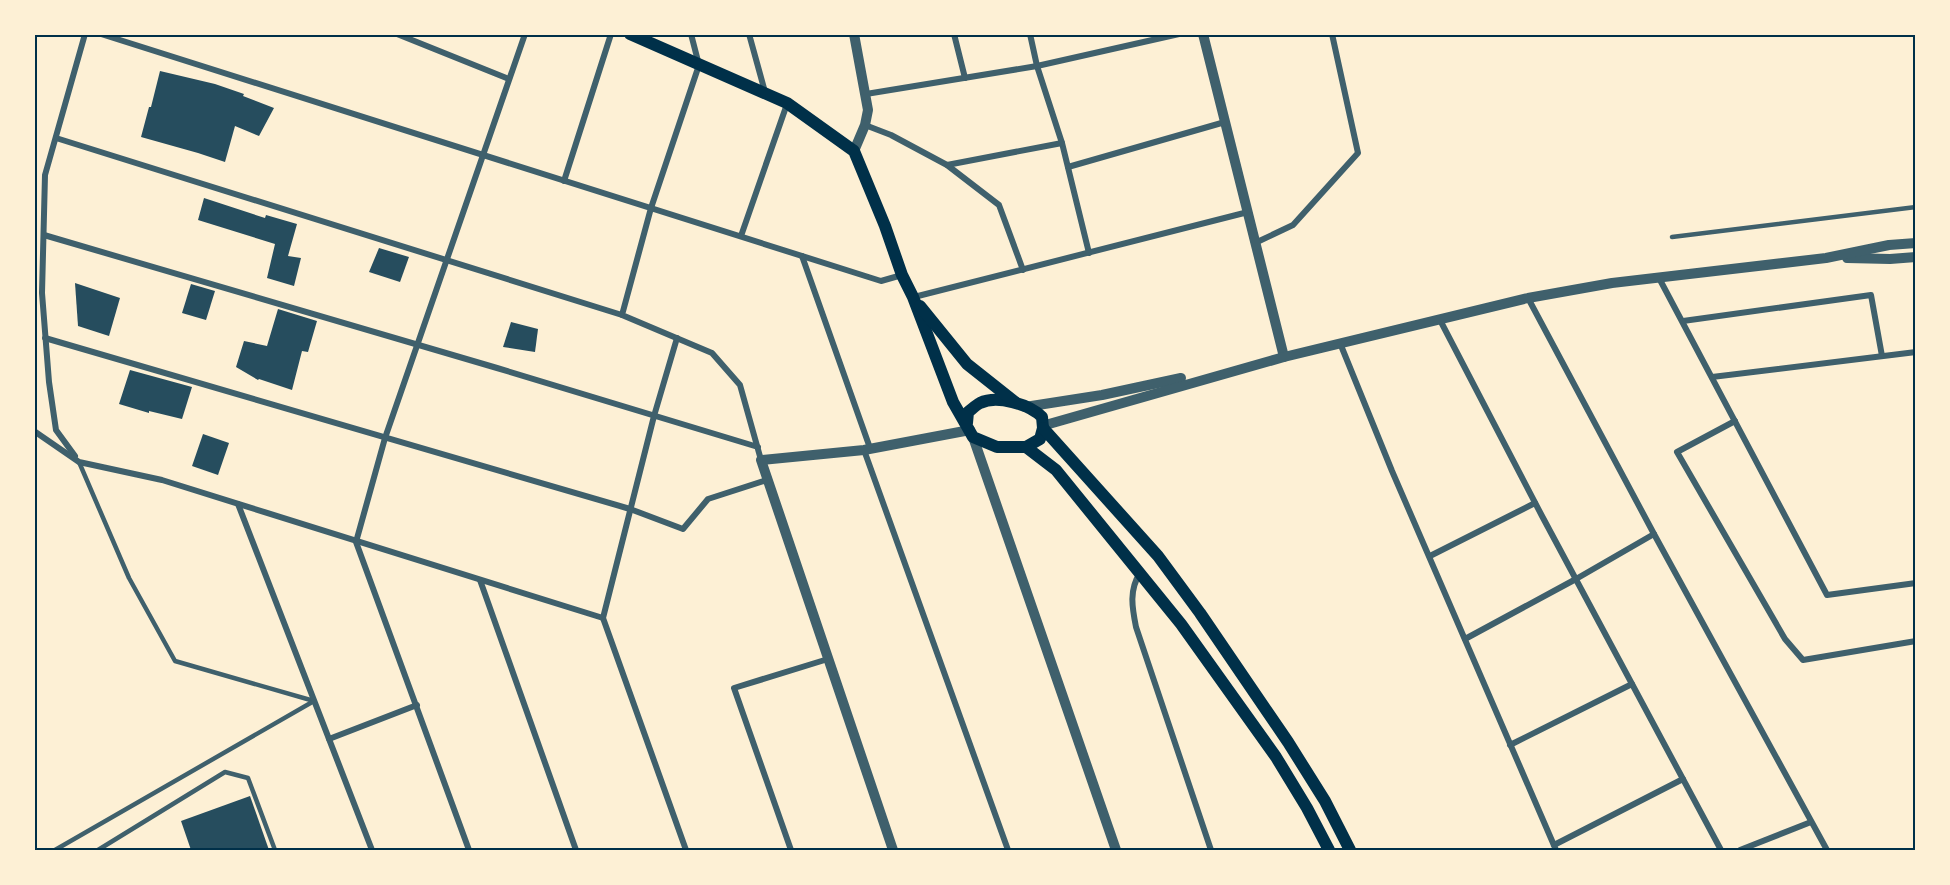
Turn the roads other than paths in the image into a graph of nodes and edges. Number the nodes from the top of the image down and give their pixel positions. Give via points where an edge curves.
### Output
1 (85, 34) edge
2 (101, 34) edge
3 (397, 34) edge
4 (525, 34) edge
5 (611, 34) edge
6 (630, 34) edge
7 (691, 34) edge
8 (749, 34) edge
9 (854, 34) edge
10 (954, 34) edge
11 (1030, 34) edge
12 (1179, 34) edge
13 (1203, 34) edge
14 (1332, 34) edge
15 (699, 65) junction
16 (1037, 66) junction
17 (965, 78) junction
18 (509, 79) junction
19 (765, 92) junction
20 (866, 94) junction
21 (787, 103) junction
22 (1225, 122) junction
23 (866, 125) junction
24 (56, 138) junction
25 (1062, 143) junction
26 (854, 151) junction
27 (482, 155) junction
28 (946, 165) junction
29 (1068, 167) junction
30 (564, 180) junction
31 (1916, 207) edge
32 (651, 208) junction
33 (1248, 212) junction
34 (44, 235) junction
35 (741, 236) junction
36 (1672, 237) dead end
37 (1255, 243) junction
38 (1916, 243) edge
39 (1089, 253) junction
40 (802, 256) junction
41 (1916, 257) edge
42 (1826, 258) junction
43 (446, 260) junction
44 (1023, 270) junction
45 (902, 275) junction
46 (1659, 278) junction
47 (913, 297) junction
48 (1528, 298) junction
49 (622, 315) junction
50 (1440, 320) junction
51 (1683, 321) junction
52 (45, 338) junction
53 (676, 338) junction
54 (1340, 343) junction
55 (417, 344) junction
56 (1916, 352) edge
57 (1882, 356) junction
58 (1284, 357) junction
59 (1712, 377) junction
60 (1022, 406) junction
61 (654, 416) junction
62 (1736, 421) junction
63 (1043, 427) junction
64 (970, 430) junction
65 (34, 431) edge
66 (385, 438) junction
67 (758, 447) junction
68 (1026, 447) junction
69 (867, 449) junction
70 (761, 460) junction
71 (79, 462) junction
72 (767, 480) junction
73 (1535, 503) junction
74 (238, 504) junction
75 (630, 509) junction
76 (1654, 534) junction
77 (356, 542) junction
78 (1430, 556) junction
79 (1140, 573) junction
80 (1576, 579) junction
81 (480, 580) junction
82 (1916, 583) edge
83 (603, 618) junction
84 (1465, 639) junction
85 (1916, 641) edge
86 (828, 659) junction
87 (1632, 684) junction
88 (314, 701) junction
89 (417, 705) junction
90 (329, 739) junction
91 (1510, 745) junction
92 (1683, 779) junction
93 (1811, 822) junction
94 (1555, 848) edge
95 (55, 850) edge
96 (98, 850) edge
97 (275, 850) edge
98 (372, 850) edge
99 (469, 850) edge
100 (576, 850) edge
101 (686, 850) edge
102 (791, 850) edge
103 (893, 850) edge
104 (1008, 850) edge
105 (1116, 850) edge
106 (1210, 850) edge
107 (1329, 850) edge
108 (1350, 850) edge
109 (1721, 850) edge
110 (1740, 850) edge
111 (1827, 850) edge

1 - 24 street
2 - 27 street
3 - 18 street
4 - 18 street
5 - 30 street
6 - 15 main road
7 - 15 street
8 - 19 street
9 - 20 street
10 - 17 street
11 - 16 street
12 - 16 street
13 - 22 street
14 - 37 street via 1358,153 1293,225
15 - 19 main road
15 - 32 street
16 - 17 street
16 - 25 street
17 - 20 street
18 - 27 street
19 - 21 main road
20 - 23 street
21 - 26 main road
21 - 35 street
22 - 29 street
22 - 33 street
23 - 26 street
23 - 28 street
24 - 34 street via 45,174
24 - 43 street
25 - 28 street
25 - 29 street
26 - 45 main road
27 - 30 street
27 - 43 street
28 - 44 street via 999,206
29 - 39 street
30 - 32 street
31 - 36 lane
32 - 35 street
32 - 49 street
33 - 37 street
33 - 39 street
34 - 52 street
34 - 55 street
35 - 40 street
37 - 58 street
38 - 42 street
39 - 44 street
40 - 45 street via 881,280
40 - 69 street
41 - 42 street
42 - 46 street
43 - 49 street
43 - 55 street
44 - 47 street
45 - 47 main road
46 - 48 street
46 - 51 street
47 - 60 main road via 967,364
47 - 64 main road via 953,402
48 - 50 street
48 - 76 street
49 - 53 street
50 - 54 street
50 - 73 street
51 - 57 street via 1871,295
51 - 59 street
52 - 66 street
52 - 71 street via 56,430
53 - 61 street
53 - 67 street via 712,353 740,385
54 - 58 street
54 - 78 street
55 - 61 street
55 - 66 street
56 - 57 street
57 - 59 street
58 - 60 street via 1102,395
58 - 63 street
59 - 62 street
60 - 63 main road via 1042,417
60 - 64 main road via 991,400 980,404 968,412
61 - 67 street
61 - 75 street
62 - 82 street via 1827,594
62 - 85 street via 1677,452 1785,639 1803,660
63 - 68 main road via 1040,439
63 - 108 main road via 1158,556 1193,603 1288,742
64 - 68 main road via 997,447
64 - 69 street
64 - 105 street
65 - 71 street
66 - 75 street
66 - 77 street
67 - 70 street
68 - 79 main road via 1056,470
69 - 70 street
69 - 104 street
70 - 72 street
71 - 74 street via 162,480
71 - 88 lane via 129,578 175,662
72 - 75 street via 708,499 682,528
72 - 86 street
73 - 78 street
73 - 80 street
74 - 77 street
74 - 88 street
75 - 83 street
76 - 80 street
76 - 93 street
77 - 81 street
77 - 89 street
78 - 84 street
79 - 106 street via 1133,583 1136,627
79 - 107 main road via 1276,757
80 - 84 street
80 - 87 street
81 - 83 street
81 - 100 street
83 - 101 street
84 - 91 street
86 - 102 street via 734,688
86 - 103 street
87 - 91 street
87 - 92 street
88 - 90 street
88 - 95 lane
89 - 90 street
89 - 99 street
90 - 98 street
91 - 94 street
92 - 94 street
92 - 109 street
93 - 110 street
93 - 111 street
96 - 97 lane via 225,772 248,778

